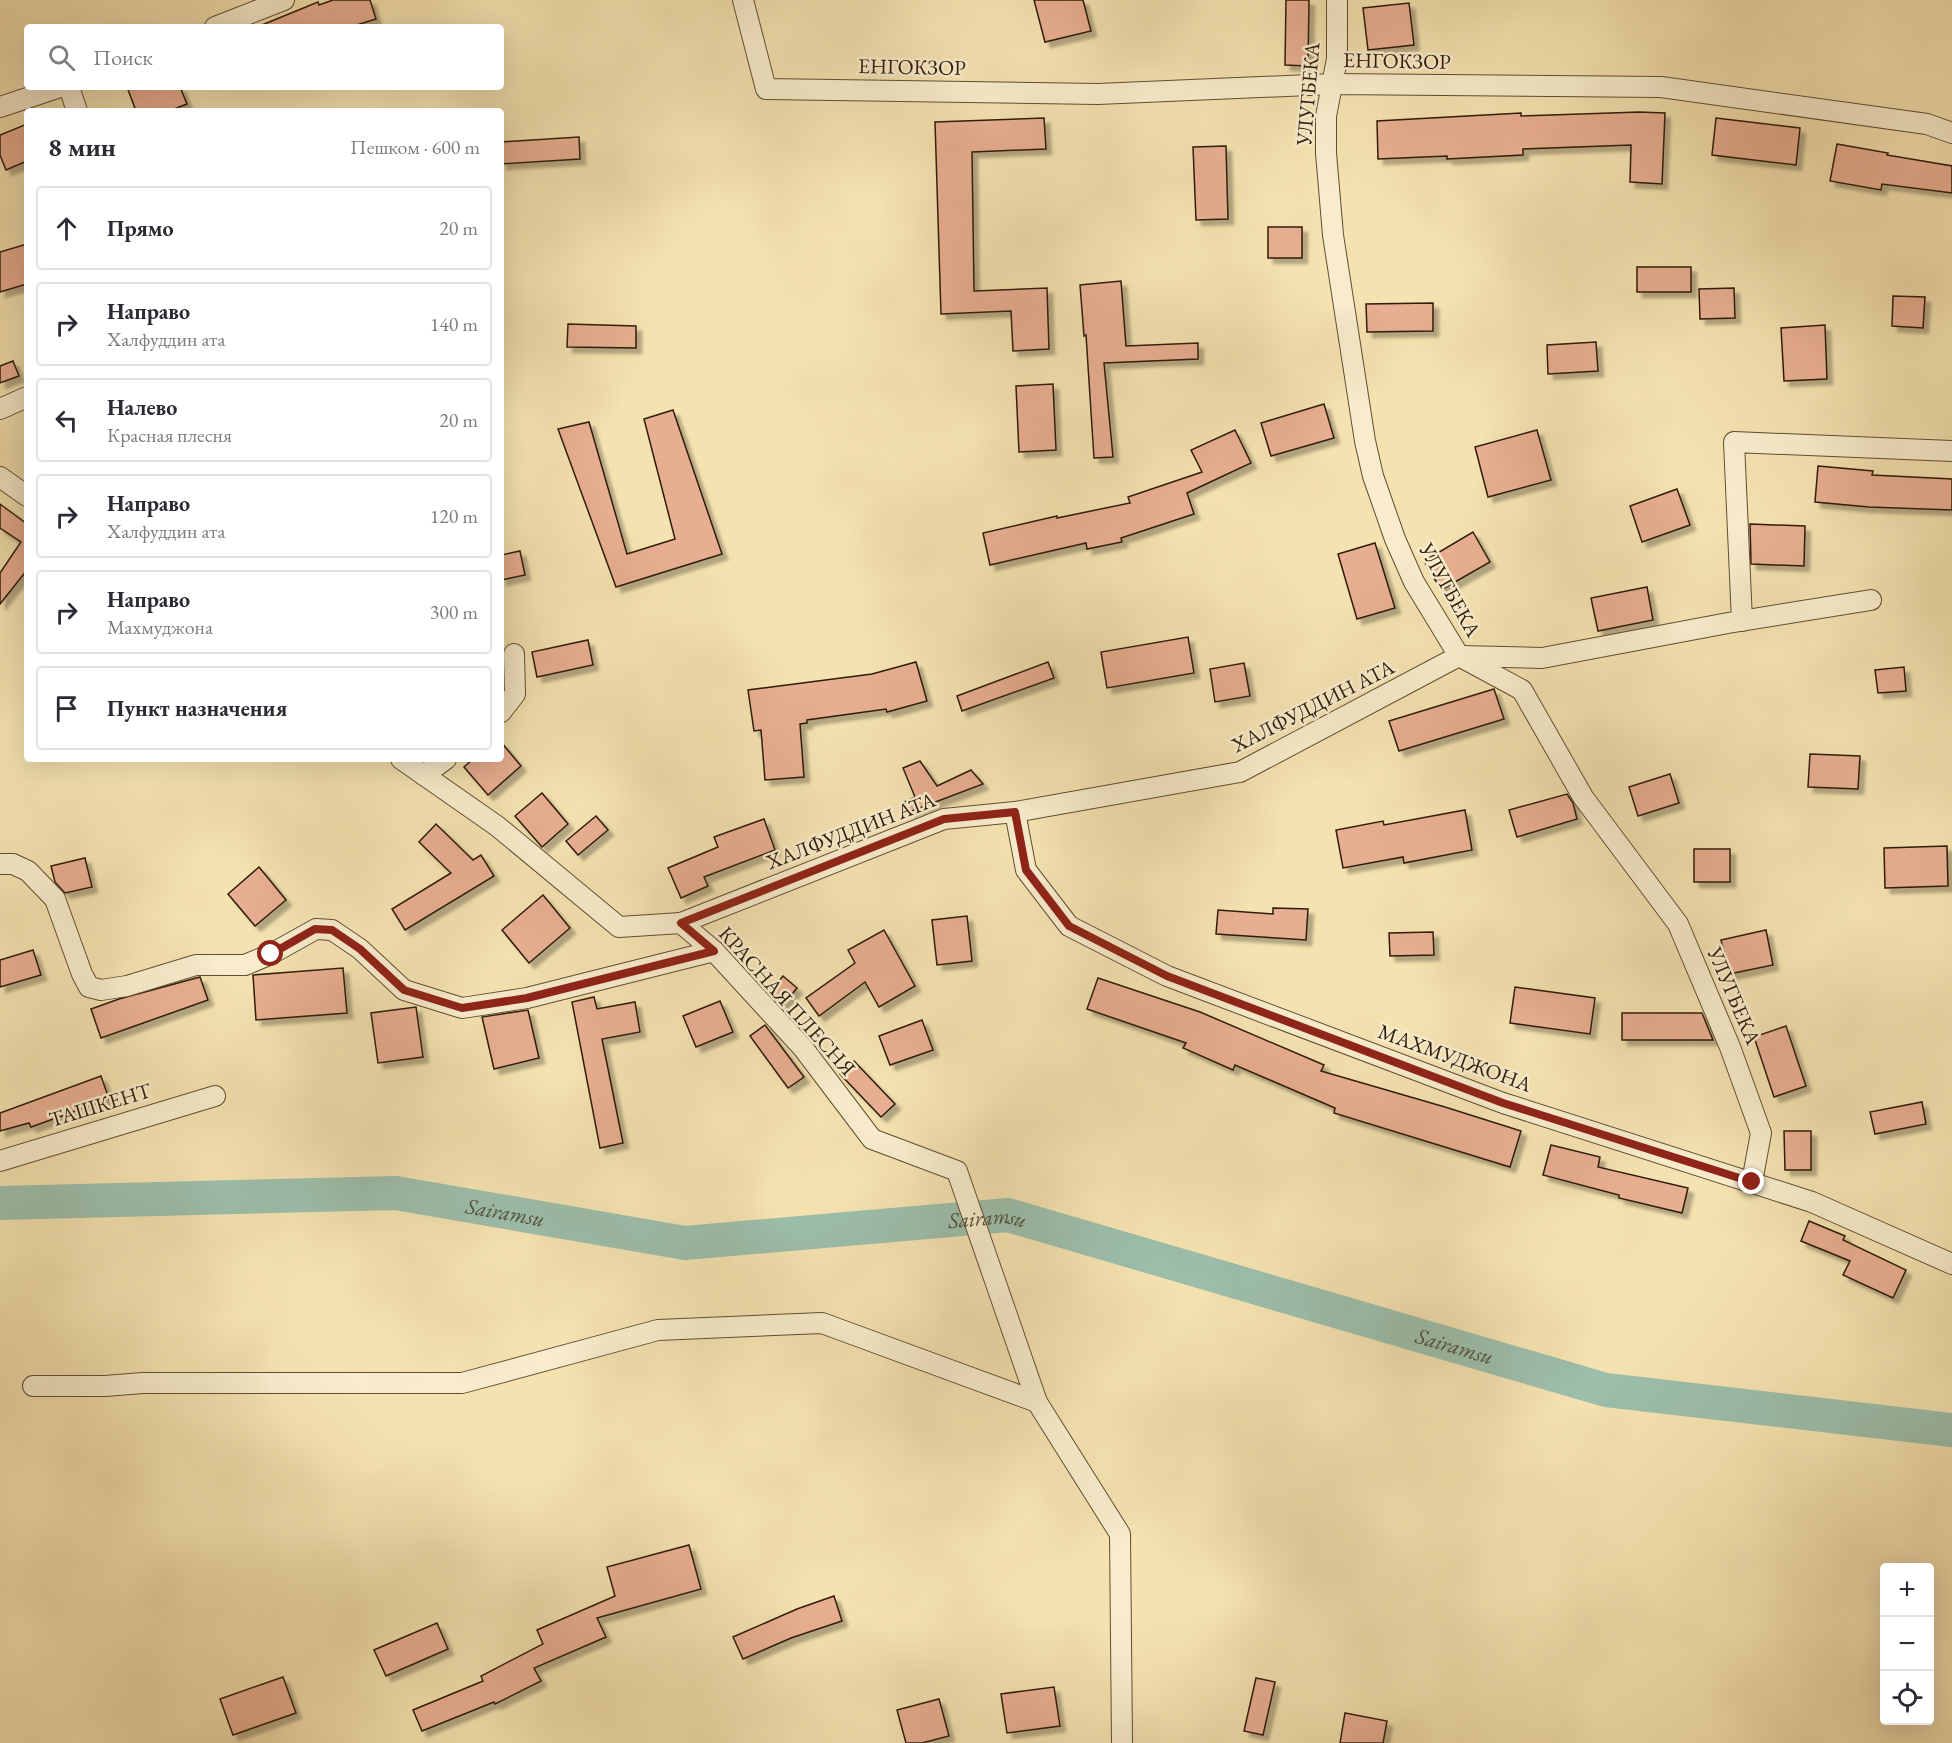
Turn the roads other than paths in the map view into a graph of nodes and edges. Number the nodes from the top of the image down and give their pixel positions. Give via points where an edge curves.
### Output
1 (284, 0) edge
2 (743, 0) edge
3 (1337, 0) edge
4 (223, 24) edge
5 (1332, 84) junction
6 (51, 90) edge
7 (70, 90) edge
8 (0, 107) edge
9 (76, 108) edge
10 (1952, 133) edge
11 (24, 398) edge
12 (0, 409) edge
13 (1952, 451) edge
14 (0, 477) edge
15 (24, 494) edge
16 (1871, 600) dead end
17 (1742, 621) junction
18 (514, 654) dead end
19 (1459, 656) junction
20 (504, 708) edge
21 (405, 762) edge
22 (442, 762) edge
23 (424, 775) junction
24 (1015, 812) junction
25 (0, 864) edge
26 (681, 923) junction
27 (714, 951) junction
28 (215, 1096) dead end
29 (0, 1161) edge
30 (1752, 1182) junction
31 (1952, 1264) edge
32 (33, 1386) dead end
33 (1037, 1402) junction
34 (1122, 1743) edge

1 - 4 street
2 - 5 street, ЕНГОКЗОР via 766,89 1098,94
3 - 5 street, УЛУГБЕКА via 1337,59
5 - 10 street, ЕНГОКЗОР via 1661,87 1927,124
5 - 19 street, УЛУГБЕКА via 1326,116 1326,153 1333,235 1365,441 1373,476 1414,582
6 - 8 street
7 - 9 street
11 - 12 street
13 - 17 street via 1734,442
14 - 15 street
16 - 17 street, ХАЛФУДДИН АТА
17 - 19 street, ХАЛФУДДИН АТА via 1542,658
18 - 20 street via 515,694
19 - 24 street, ХАЛФУДДИН АТА via 1240,772
19 - 30 street, УЛУГБЕКА via 1522,690 1583,797 1678,924 1761,1132
21 - 23 street
22 - 23 street
23 - 26 street via 497,826 619,927
24 - 26 street, ХАЛФУДДИН АТА via 944,819
24 - 30 street, МАХМУДЖОНА via 1026,870 1069,926 1147,966 1503,1103
25 - 27 street via 13,864 28,871 55,899 82,974 89,987 101,990 127,987 196,965 245,965 315,929 332,930 360,949 404,990 462,1008 527,998
26 - 27 street, КРАСНАЯ ПЛЕСНЯ
27 - 33 street, КРАСНАЯ ПЛЕСНЯ via 802,1048 872,1139 957,1171
28 - 29 street, ТАШКЕНТ
30 - 31 street, МАХМУДЖОНА via 1812,1202
32 - 33 street via 462,1383 658,1330 822,1323
33 - 34 street via 1120,1534

